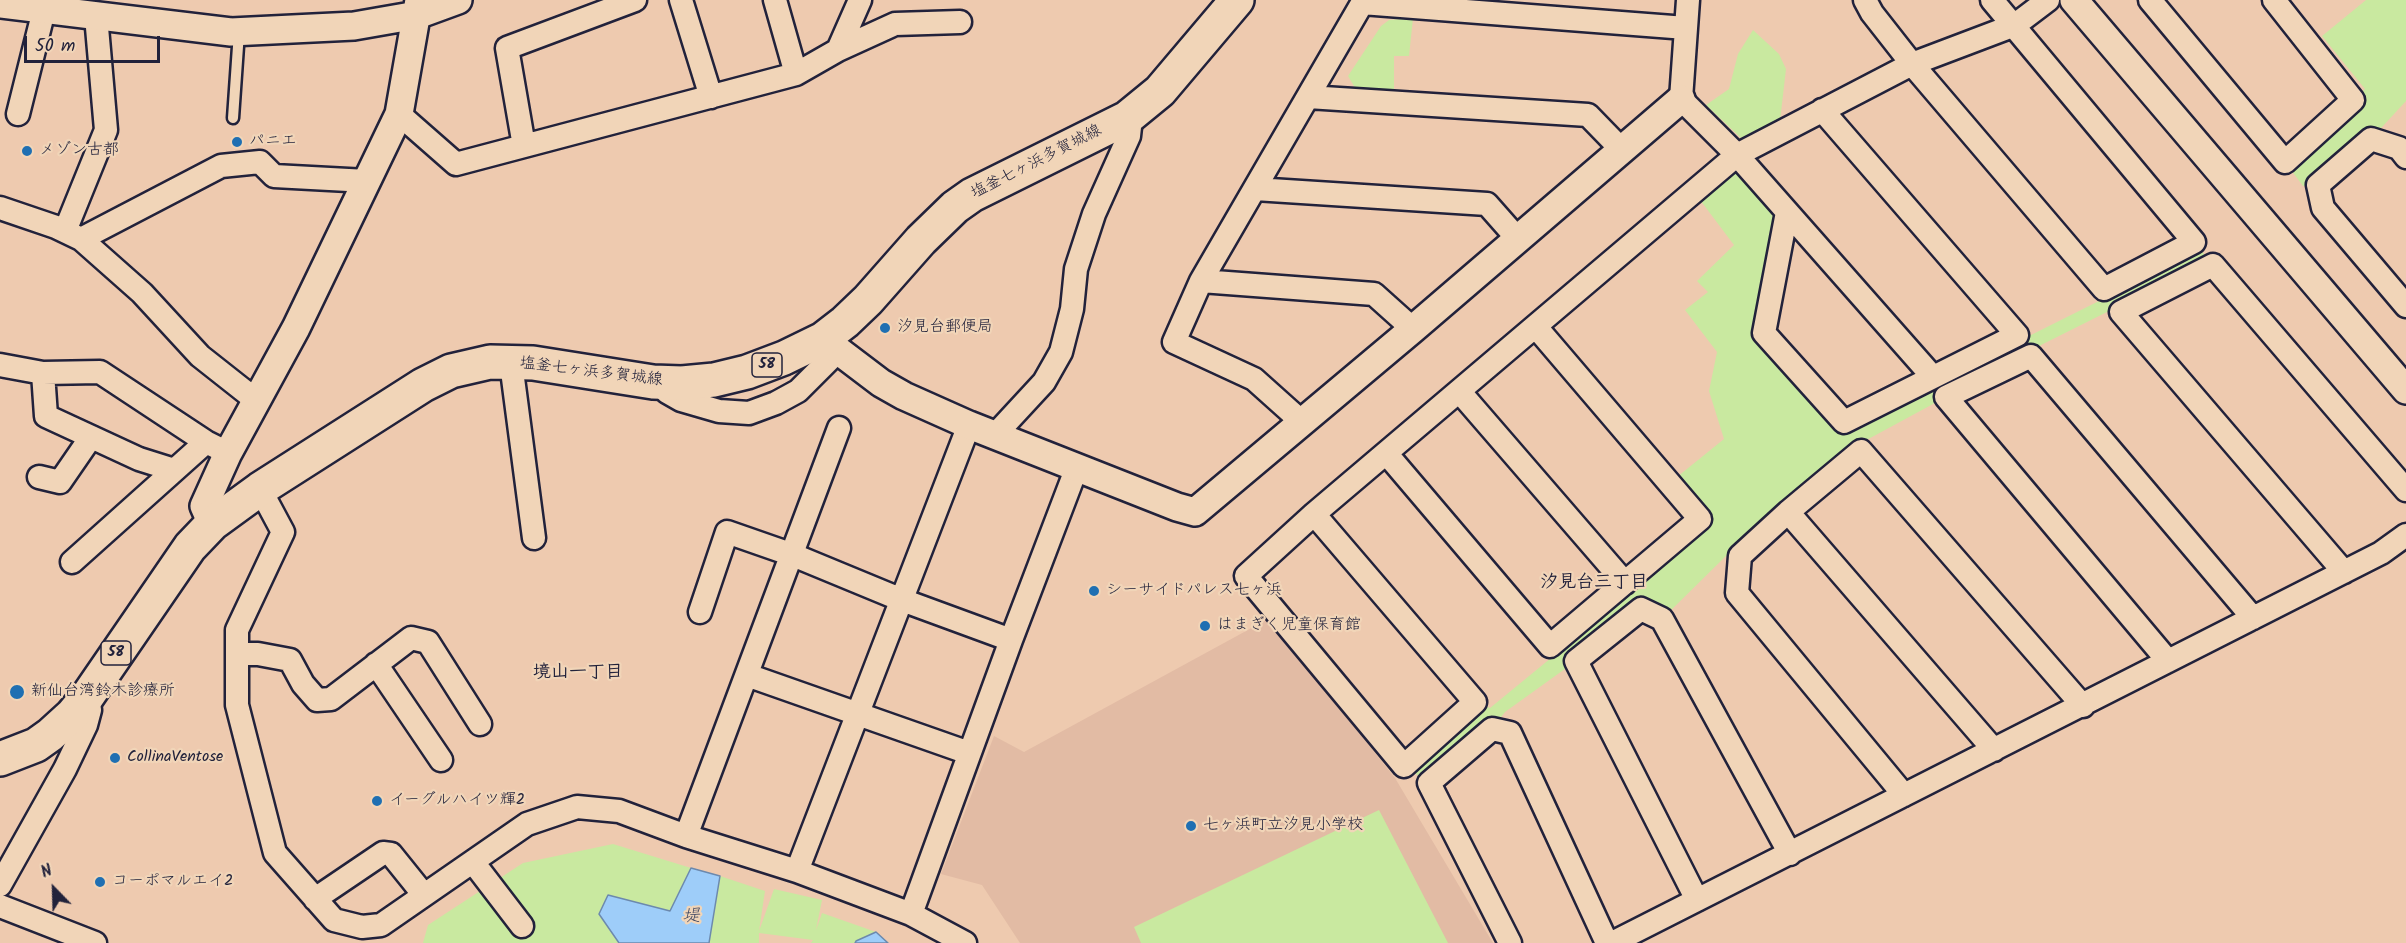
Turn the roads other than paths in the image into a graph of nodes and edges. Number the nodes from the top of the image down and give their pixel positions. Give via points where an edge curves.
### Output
1 (458, 0) edge
2 (635, 0) edge
3 (681, 0) edge
4 (775, 0) edge
5 (860, 0) edge
6 (1688, 0) edge
7 (1865, 0) edge
8 (1992, 0) edge
9 (2048, 0) edge
10 (2074, 0) edge
11 (2150, 0) edge
12 (2274, 0) edge
13 (1232, 1) edge
14 (1363, 1) edge
15 (0, 4) edge
16 (418, 8) edge
17 (44, 10) junction
18 (96, 16) junction
19 (960, 22) dead end
20 (2015, 26) junction
21 (1686, 28) junction
22 (239, 31) junction
23 (838, 50) junction
24 (1912, 64) junction
25 (796, 74) junction
26 (711, 97) junction
27 (1308, 97) junction
28 (1681, 99) junction
29 (1822, 110) junction
30 (18, 114) dead end
31 (399, 114) junction
32 (233, 118) dead end
33 (1127, 118) junction
34 (524, 146) junction
35 (1622, 150) junction
36 (1737, 155) junction
37 (2406, 157) edge
38 (367, 181) junction
39 (1255, 189) junction
40 (0, 208) edge
41 (1787, 212) junction
42 (73, 235) junction
43 (1517, 238) junction
44 (1201, 281) junction
45 (2406, 306) edge
46 (1536, 327) junction
47 (1413, 329) junction
48 (831, 345) junction
49 (511, 363) junction
50 (0, 365) edge
51 (761, 368) junction
52 (43, 373) junction
53 (1932, 376) junction
54 (659, 382) junction
55 (2406, 390) edge
56 (1459, 391) junction
57 (257, 401) junction
58 (766, 407) junction
59 (1302, 422) junction
60 (969, 425) junction
61 (839, 428) dead end
62 (996, 435) junction
63 (91, 437) junction
64 (217, 447) junction
65 (1386, 453) junction
66 (1077, 467) junction
67 (174, 470) junction
68 (39, 477) dead end
69 (260, 489) junction
70 (2406, 490) edge
71 (1788, 512) junction
72 (1314, 514) junction
73 (212, 524) junction
74 (2406, 535) edge
75 (534, 538) dead end
76 (793, 555) junction
77 (72, 562) dead end
78 (2344, 572) junction
79 (1625, 583) junction
80 (902, 600) junction
81 (700, 612) dead end
82 (2253, 618) junction
83 (1011, 640) junction
84 (237, 654) junction
85 (2168, 661) junction
86 (376, 664) junction
87 (747, 675) junction
88 (87, 697) junction
89 (2083, 706) junction
90 (859, 715) junction
91 (480, 724) dead end
92 (1994, 750) junction
93 (969, 753) junction
94 (0, 759) edge
95 (441, 760) dead end
96 (1904, 795) junction
97 (686, 836) junction
98 (1790, 854) junction
99 (473, 862) junction
100 (797, 871) junction
101 (0, 885) edge
102 (424, 895) junction
103 (315, 899) junction
104 (1697, 900) junction
105 (0, 906) edge
106 (911, 914) junction
107 (334, 920) junction
108 (522, 926) dead end
109 (96, 943) edge
110 (353, 943) edge
111 (965, 943) edge
112 (1510, 943) edge
113 (1610, 943) edge

1 - 16 street
2 - 34 street via 507,48
3 - 26 street
4 - 25 street
5 - 23 street
6 - 21 street
7 - 24 street
8 - 20 street
9 - 20 street
10 - 55 street
11 - 12 street via 2285,162 2353,99
13 - 33 main road, 塩釜七ヶ浜多賀城線 / 58 via 1160,91
14 - 21 street
14 - 27 street
15 - 17 street
16 - 22 street via 354,26
16 - 31 street
17 - 18 street
17 - 30 street
18 - 22 street
18 - 42 street via 106,130
19 - 23 street via 895,24
20 - 24 street
20 - 24 street via 2194,242 2104,289
21 - 28 street
22 - 32 lane
23 - 25 street
24 - 29 street
25 - 26 street
26 - 34 street
27 - 35 street via 1588,115
27 - 39 street
28 - 35 street
28 - 36 street
29 - 36 street
29 - 53 street via 2017,335
31 - 34 street via 456,164
31 - 38 street
33 - 48 main road, 塩釜七ヶ浜多賀城線 / 58 via 955,207 921,240
33 - 62 street via 1129,136 1094,214 1076,269 1072,309 1061,352 1044,382
35 - 43 street
36 - 41 street
36 - 46 street
37 - 45 street via 2399,148 2371,138 2318,185 2323,208
38 - 42 street via 274,176 260,162 221,166
38 - 57 street
39 - 43 street via 1487,204
39 - 44 street
40 - 42 street
41 - 53 street
41 - 53 street via 1764,333 1845,422
42 - 57 street via 142,293 200,356
43 - 47 street
44 - 47 street via 1374,294
44 - 59 street via 1174,342 1254,379
46 - 56 street
46 - 79 street via 1700,519
47 - 59 street
48 - 51 main road, 塩釜七ヶ浜多賀城線 / 58
48 - 58 street via 798,391
48 - 60 street via 881,383
49 - 54 main road, 塩釜七ヶ浜多賀城線 / 58
49 - 69 main road, 塩釜七ヶ浜多賀城線 / 58 via 490,362 438,377
49 - 75 street
50 - 52 street
51 - 54 main road, 塩釜七ヶ浜多賀城線 / 58 via 714,380
51 - 58 street
52 - 63 street via 46,416
52 - 64 street via 100,372
54 - 58 street via 681,400 718,411 749,413
56 - 65 street
56 - 79 street
57 - 64 street
59 - 66 street via 1195,512
60 - 62 street
60 - 80 street
61 - 76 street
62 - 66 street
63 - 67 street
63 - 68 street via 60,482
64 - 67 street
64 - 73 street via 204,506
65 - 72 street
65 - 79 street via 1550,646
66 - 83 street
67 - 77 street
69 - 73 main road, 塩釜七ヶ浜多賀城線 / 58
69 - 84 street via 283,532 237,630
70 - 78 street via 2213,265 2121,312
71 - 89 street via 1861,451
71 - 92 street
71 - 96 street via 1740,556 1737,593
72 - 72 street via 1474,702 1404,766 1246,576
73 - 88 main road, 塩釜七ヶ浜多賀城線 / 58 via 190,547
74 - 78 street
76 - 80 street
76 - 81 street via 727,532
76 - 87 street
78 - 82 street
80 - 83 street
80 - 90 street
82 - 85 street
82 - 85 street via 2031,356 1946,397
83 - 93 street
84 - 86 street via 290,660 317,700 332,699
84 - 103 street via 237,705 275,853
85 - 89 street
86 - 91 street via 411,638 428,642
86 - 95 street
87 - 90 street
87 - 97 street
88 - 94 main road, 塩釜七ヶ浜多賀城線 / 58 via 50,735
88 - 101 street via 87,725
89 - 92 street
90 - 93 street
90 - 100 street
92 - 96 street
93 - 106 street
96 - 98 street
97 - 99 street via 619,811 577,807 527,824
97 - 100 street
98 - 104 street
98 - 104 street via 1662,619 1641,609 1576,661
99 - 102 street
99 - 108 street
100 - 106 street
102 - 103 street via 391,854 382,852
102 - 107 street via 381,925 362,927
103 - 107 street
104 - 113 street
105 - 109 street
106 - 111 street
107 - 110 street
112 - 113 street via 1429,783 1492,729 1510,733

